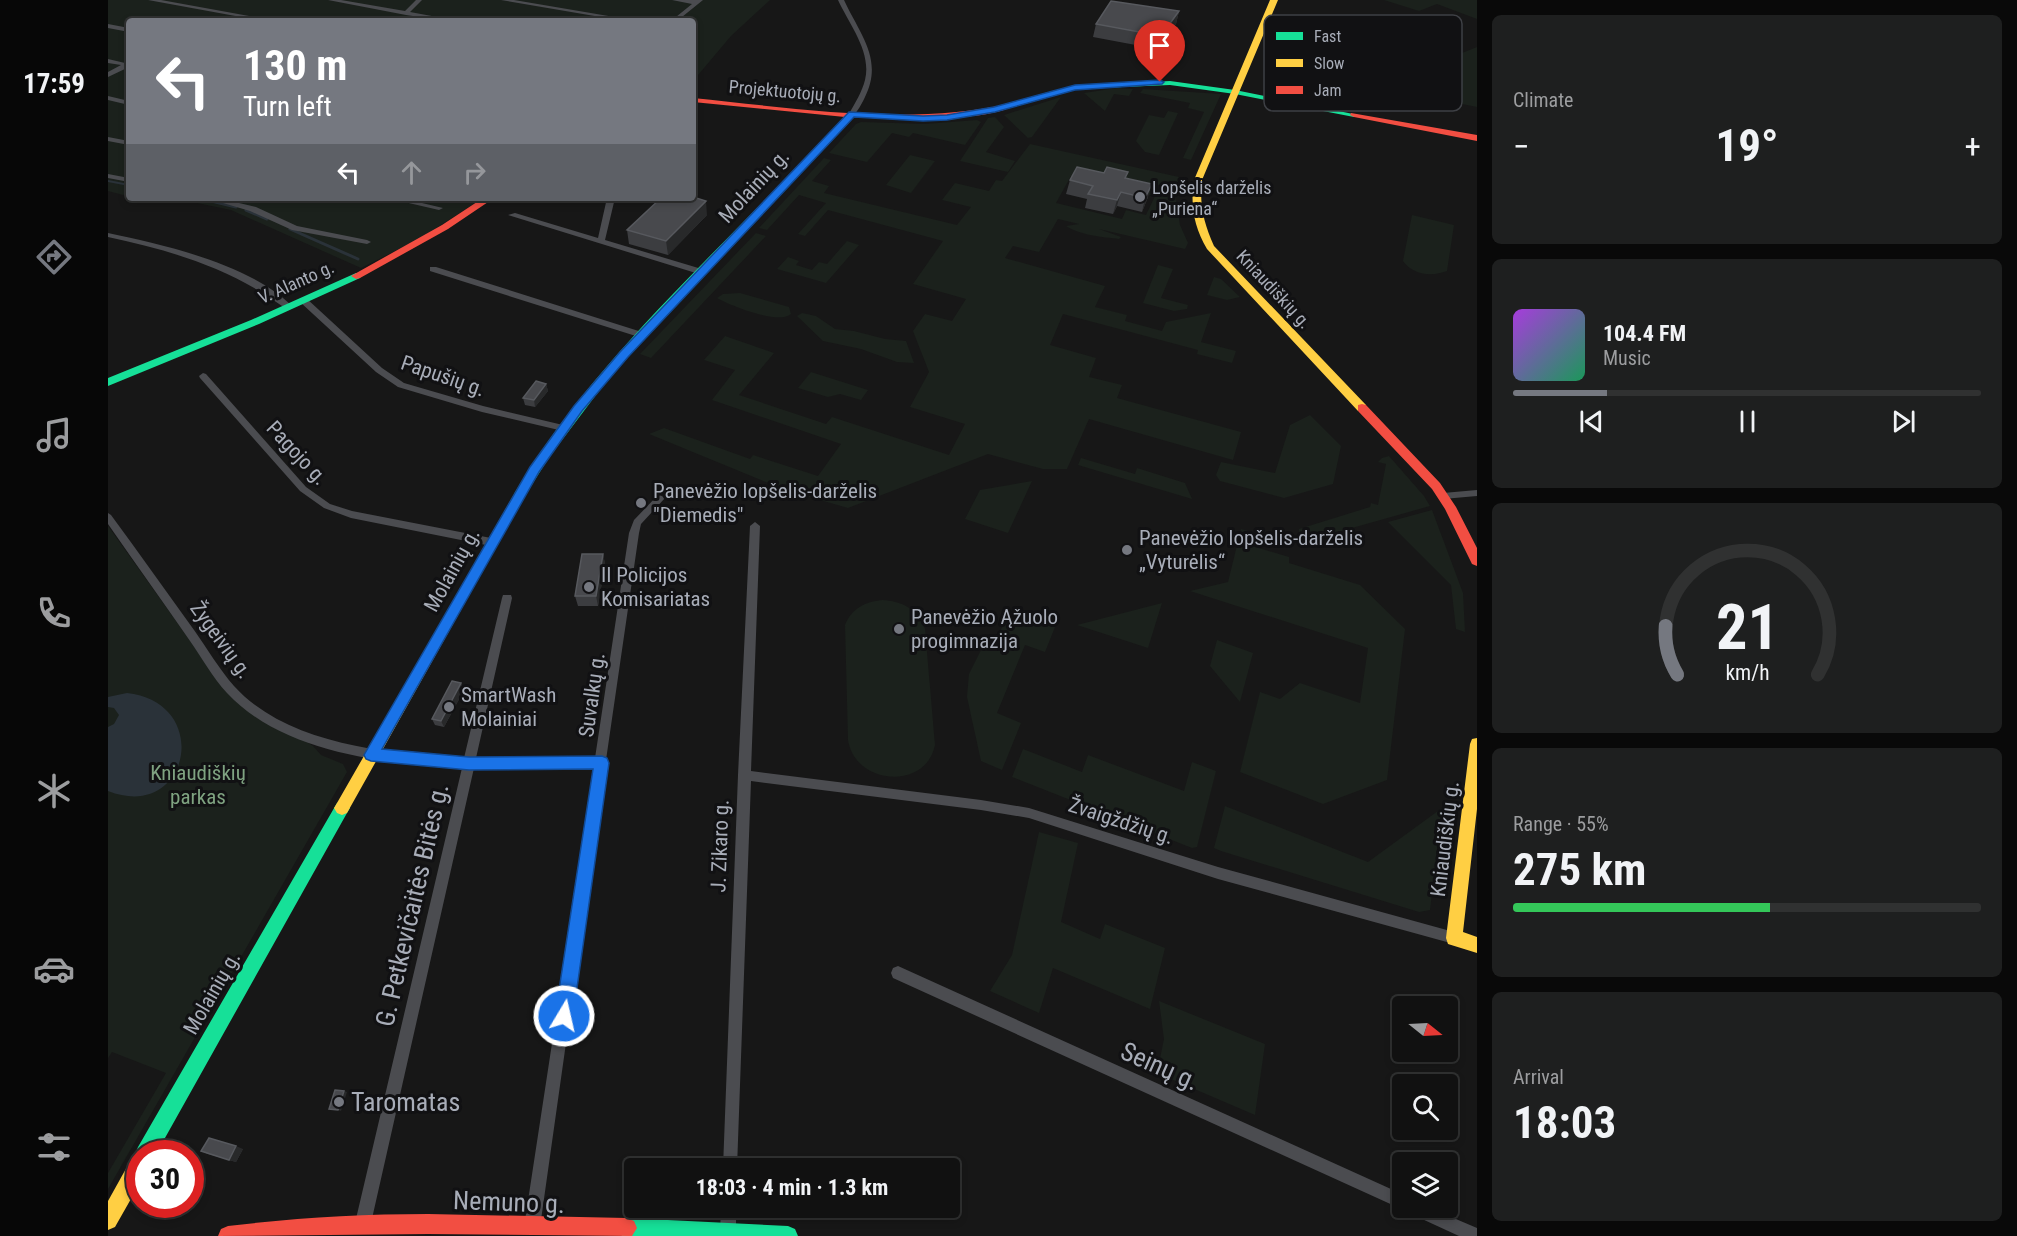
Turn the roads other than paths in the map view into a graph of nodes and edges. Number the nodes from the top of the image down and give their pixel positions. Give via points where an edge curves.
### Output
1 (151, 0) edge
2 (193, 0) edge
3 (331, 0) edge
4 (419, 0) edge
5 (504, 0) edge
6 (675, 0) edge
7 (841, 0) edge
8 (1274, 0) edge
9 (698, 2) edge
10 (185, 6) junction
11 (406, 13) junction
12 (1268, 15) edge
13 (255, 18) edge
14 (437, 18) edge
15 (616, 18) edge
16 (678, 18) edge
17 (1264, 24) edge
18 (108, 26) edge
19 (126, 29) edge
20 (108, 61) edge
21 (126, 64) edge
22 (126, 65) edge
23 (108, 75) edge
24 (1235, 92) junction
25 (108, 98) edge
26 (1264, 98) edge
27 (696, 100) edge
28 (126, 102) edge
29 (1335, 111) edge
30 (852, 114) junction
31 (1477, 138) edge
32 (108, 139) edge
33 (126, 142) edge
34 (108, 176) edge
35 (126, 179) edge
36 (222, 201) edge
37 (405, 201) edge
38 (484, 201) edge
39 (610, 201) edge
40 (439, 208) dead end
41 (512, 215) dead end
42 (108, 235) edge
43 (601, 241) junction
44 (367, 242) dead end
45 (433, 269) dead end
46 (702, 272) junction
47 (303, 300) junction
48 (288, 306) junction
49 (642, 335) junction
50 (203, 376) dead end
51 (108, 382) edge
52 (563, 428) junction
53 (1477, 493) edge
54 (1443, 496) junction
55 (660, 498) dead end
56 (108, 517) edge
57 (755, 525) dead end
58 (491, 542) junction
59 (1477, 561) edge
60 (507, 598) dead end
61 (1477, 744) edge
62 (371, 755) junction
63 (469, 763) junction
64 (602, 763) junction
65 (744, 775) junction
66 (1454, 938) junction
67 (1477, 945) edge
68 (898, 973) dead end
69 (153, 1140) edge
70 (730, 1158) edge
71 (126, 1188) edge
72 (1392, 1197) edge
73 (729, 1218) edge
74 (1436, 1218) edge
75 (108, 1220) edge
76 (363, 1223) junction
77 (532, 1227) junction
78 (728, 1232) junction
79 (228, 1236) edge
80 (789, 1236) edge
81 (1477, 1236) edge

1 - 10 street
2 - 10 street
3 - 11 street
4 - 11 street
5 - 15 street
6 - 9 street
7 - 30 street, Molainių g. via 866,45 870,61 868,86
8 - 12 main road, Kniaudiškių g.
9 - 16 street
10 - 13 street
11 - 14 street
17 - 24 main road, Kniaudiškių g.
18 - 19 street
20 - 21 street
22 - 23 street
24 - 26 main road, Projektuotojų g.
24 - 30 main road, Projektuotojų g. via 1170,83 1116,83 1066,89 972,114 923,118
24 - 54 main road, Kniaudiškių g. via 1203,166 1195,195 1196,211 1210,247
25 - 28 street
27 - 30 main road, Projektuotojų g.
29 - 31 main road, Projektuotojų g.
30 - 46 main road, Molainių g.
32 - 33 street
34 - 35 street
36 - 44 street via 253,209 295,228
37 - 40 street
38 - 47 main road, V. Alanto g. via 395,256
39 - 43 street
41 - 43 street
42 - 48 street via 206,261
43 - 46 street
45 - 49 street
46 - 49 main road, Molainių g.
47 - 48 main road, V. Alanto g.
47 - 52 street, Papušių g. via 379,370 401,385
48 - 51 main road, V. Alanto g.
49 - 52 main road, Molainių g.
50 - 58 street, Pagojo g. via 303,489 321,503 351,514
52 - 58 main road, Molainių g.
53 - 54 street
54 - 59 main road, Kniaudiškių g.
55 - 64 street, Suvalkų g. via 637,523 634,533
56 - 62 street, Žygeivių g. via 230,689 243,701 284,727
57 - 65 street, J. Zikaro g.
58 - 62 main road, Molainių g.
60 - 63 street, G. Petkevičaitės Bitės g.
61 - 66 main road, Kniaudiškių g.
62 - 63 street, Žygeivių g.
62 - 69 main road, Molainių g.
63 - 64 street, Žygeivių g.
63 - 76 street, G. Petkevičaitės Bitės g.
64 - 77 street, Suvalkų g.
65 - 66 street, Žvaigždžių g. via 1029,813 1218,873
65 - 70 street, J. Zikaro g.
66 - 67 main road, Žvaigždžių g.
68 - 72 street, Seinų g.
71 - 75 main road
73 - 78 street
74 - 81 street
76 - 77 main road, Nemuno g.
76 - 79 main road, Nemuno g.
77 - 78 main road, Nemuno g.
78 - 80 main road, Nemuno g.

